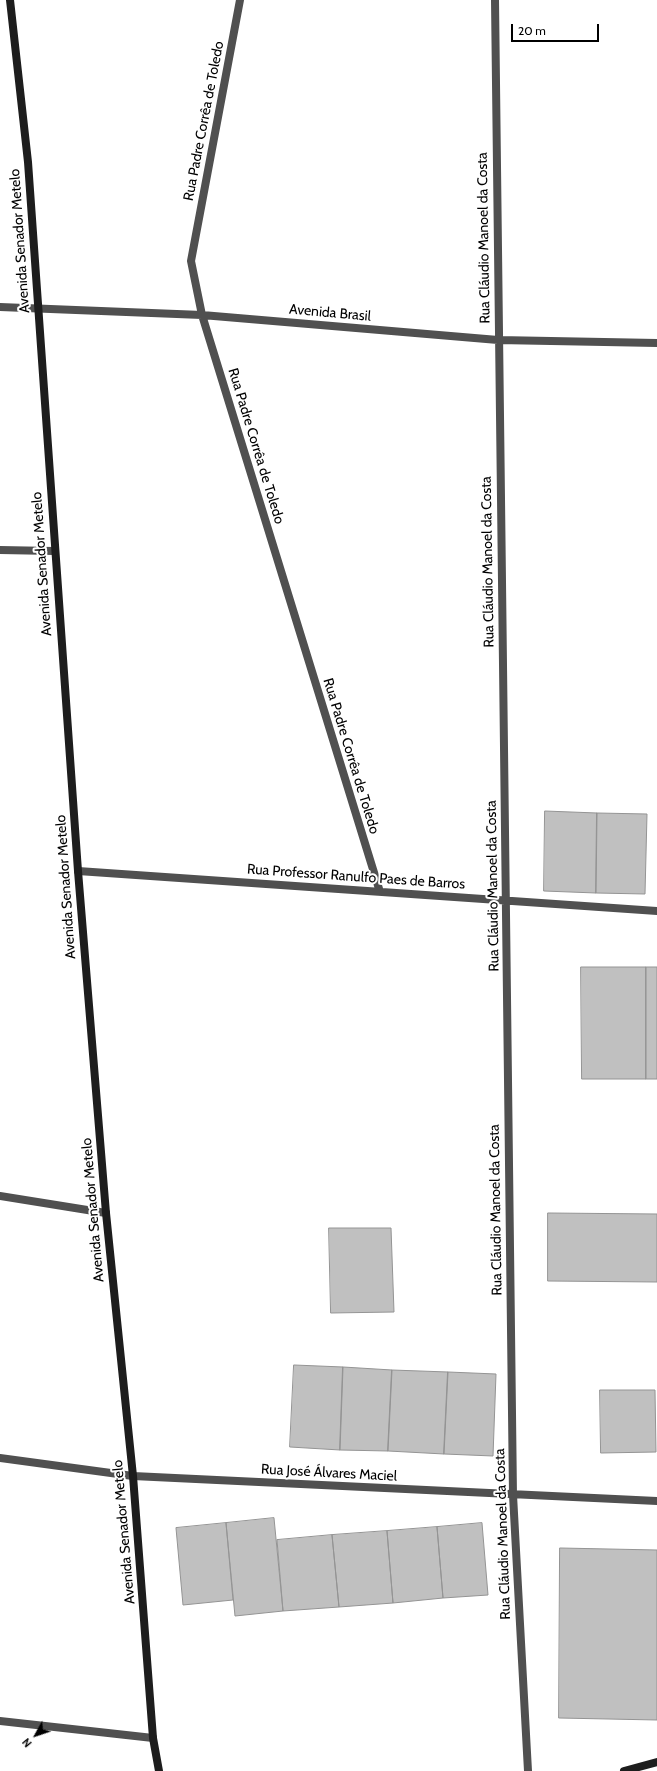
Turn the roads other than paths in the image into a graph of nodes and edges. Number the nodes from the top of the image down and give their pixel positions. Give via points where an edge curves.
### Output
1 (10, 0) edge
2 (240, 0) edge
3 (495, 0) edge
4 (0, 307) edge
5 (38, 308) junction
6 (202, 316) junction
7 (498, 340) junction
8 (657, 343) edge
9 (0, 550) edge
10 (54, 551) junction
11 (78, 871) junction
12 (380, 892) junction
13 (506, 900) junction
14 (657, 911) edge
15 (0, 1196) edge
16 (106, 1213) junction
17 (0, 1458) edge
18 (133, 1476) junction
19 (513, 1495) junction
20 (657, 1502) edge
21 (0, 1721) edge
22 (153, 1738) junction
23 (657, 1762) edge
24 (159, 1771) edge
25 (528, 1771) edge
26 (624, 1771) edge

1 - 5 main road, Avenida Senador Metelo via 28,162
2 - 6 street, Rua Padre Corrêa de Toledo via 191,261
3 - 7 street, Rua Cláudio Manoel da Costa
4 - 5 street, Avenida Brasil
5 - 6 street, Avenida Brasil
5 - 10 main road, Avenida Senador Metelo
6 - 7 street, Avenida Brasil
6 - 12 street, Rua Padre Corrêa de Toledo
7 - 8 street, Avenida Brasil
7 - 13 street, Rua Cláudio Manoel da Costa
9 - 10 street
10 - 11 main road, Avenida Senador Metelo
11 - 12 street, Rua Professor Ranulfo Paes de Barros
11 - 16 main road, Avenida Senador Metelo
12 - 13 street, Rua Professor Ranulfo Paes de Barros
13 - 14 street, Rua Professor Ranulfo Paes de Barros
13 - 19 street, Rua Cláudio Manoel da Costa
15 - 16 street
16 - 18 main road, Avenida Senador Metelo
17 - 18 street, Rua José Álvares Maciel
18 - 19 street, Rua José Álvares Maciel
18 - 22 main road, Avenida Senador Metelo
19 - 20 street, Rua José Álvares Maciel
19 - 25 street, Rua Cláudio Manoel da Costa
21 - 22 street
22 - 24 main road, Avenida Senador Metelo
23 - 26 main road

